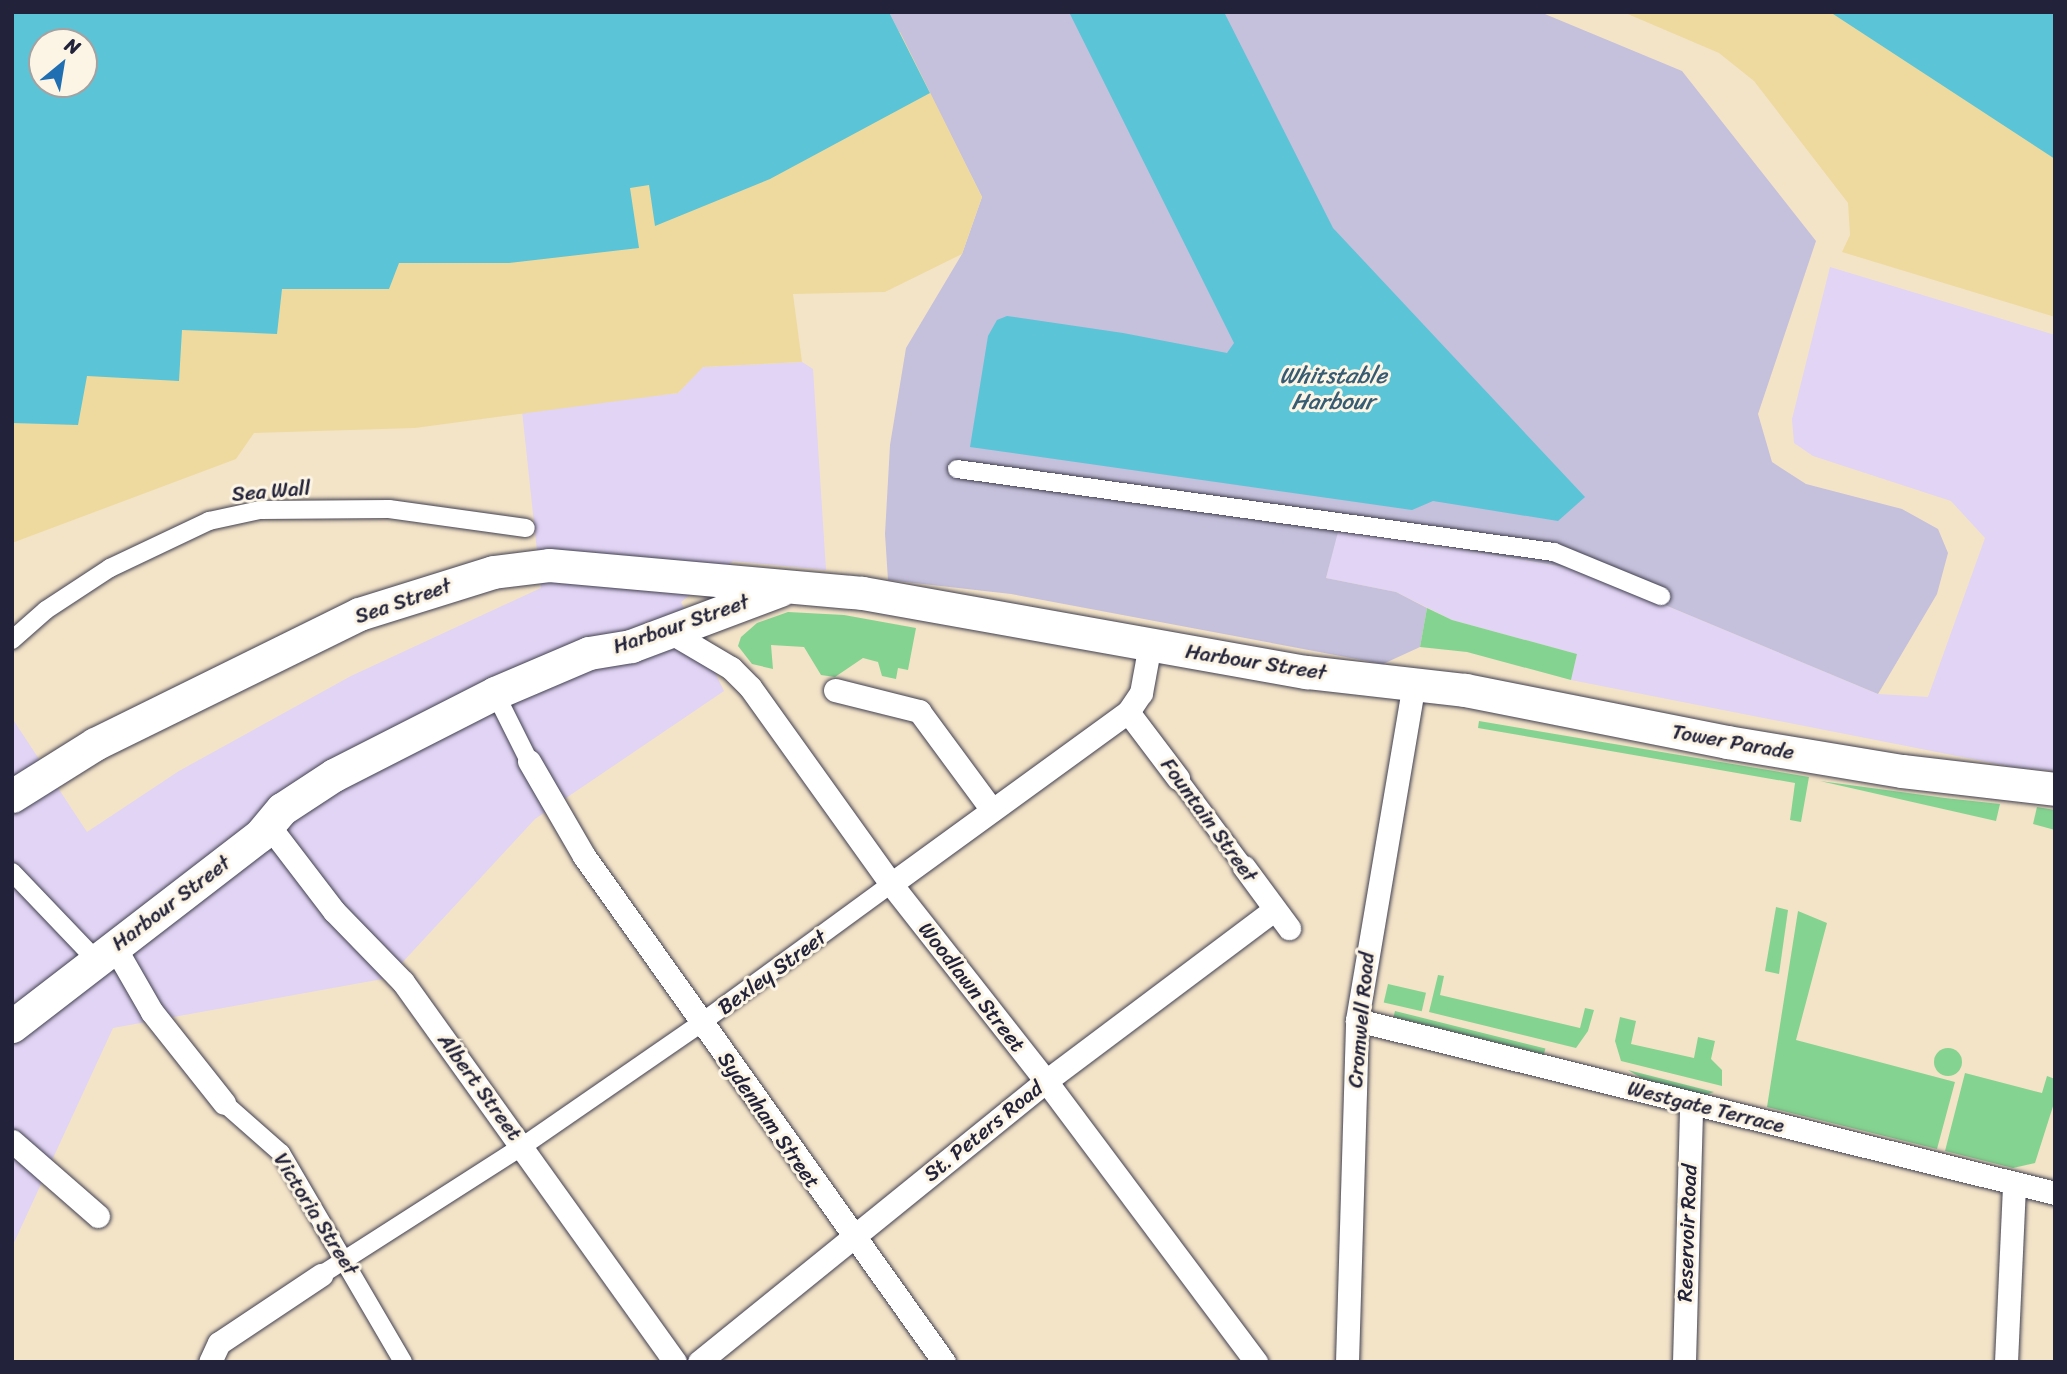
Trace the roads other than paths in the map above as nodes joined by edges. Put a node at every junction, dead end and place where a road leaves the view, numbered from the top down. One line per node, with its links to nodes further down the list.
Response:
1 (957, 469): 5 (street)
2 (526, 528): 7 (street, Sea Wall)
3 (680, 579): 4 (main road, Sea Street); 6 (main road); 16 (main road, Sea Street)
4 (792, 586): 6 (main road, Harbour Street); 8 (main road, Harbour Street)
5 (1661, 596)
6 (682, 628): 11 (main road, Harbour Street); 21 (street, Woodlawn Street)
7 (12, 640)
8 (1150, 644): 9 (main road, Harbour Street); 12 (street, Bexley Street)
9 (1414, 683): 15 (main road, Tower Parade); 25 (street, Cromwell Road)
10 (835, 690): 17 (street)
11 (495, 693): 13 (street, Sydenham Street); 18 (main road, Harbour Street)
12 (1128, 712): 14 (street, Fountain Street); 17 (street, Bexley Street)
13 (529, 761): 26 (street, Sydenham Street)
14 (1178, 778): 19 (street, Fountain Street)
15 (2055, 789)
16 (12, 796)
17 (992, 810): 21 (street, Bexley Street)
18 (269, 825): 24 (main road, Harbour Street); 32 (street, Albert Street)
19 (1244, 867): 22 (street, Fountain Street)
20 (12, 872): 24 (street)
21 (891, 884): 26 (street, Bexley Street); 28 (street, Woodlawn Street)
22 (1274, 910): 23 (street, Fountain Street); 28 (street, St. Peters Road)
23 (1289, 928)
24 (104, 953): 27 (main road, Harbour Street); 29 (street, Victoria Street)
25 (1357, 1020): 30 (street, Westgate Terrace); 45 (street, Cromwell Road)
26 (701, 1023): 32 (street, Bexley Street); 36 (street, Sydenham Street)
27 (12, 1026)
28 (1046, 1081): 36 (street, St. Peters Road); 44 (street, Woodlawn Street)
29 (223, 1102): 37 (street, Victoria Street)
30 (1691, 1104): 33 (street, Westgate Terrace); 46 (street, Reservoir Road)
31 (12, 1141): 35 (street)
32 (523, 1146): 37 (street, Bexley Street); 41 (street, Albert Street)
33 (2014, 1183): 34 (street, Westgate Terrace); 47 (street)
34 (2055, 1193)
35 (98, 1216)
36 (851, 1237): 42 (street, St. Peters Road); 43 (street, Sydenham Street)
37 (346, 1259): 38 (street, Bexley Street); 40 (street, Victoria Street)
38 (321, 1275): 39 (street)
39 (210, 1362)
40 (403, 1362)
41 (675, 1362)
42 (699, 1362)
43 (944, 1362)
44 (1256, 1362)
45 (1347, 1362)
46 (1684, 1362)
47 (2006, 1362)

